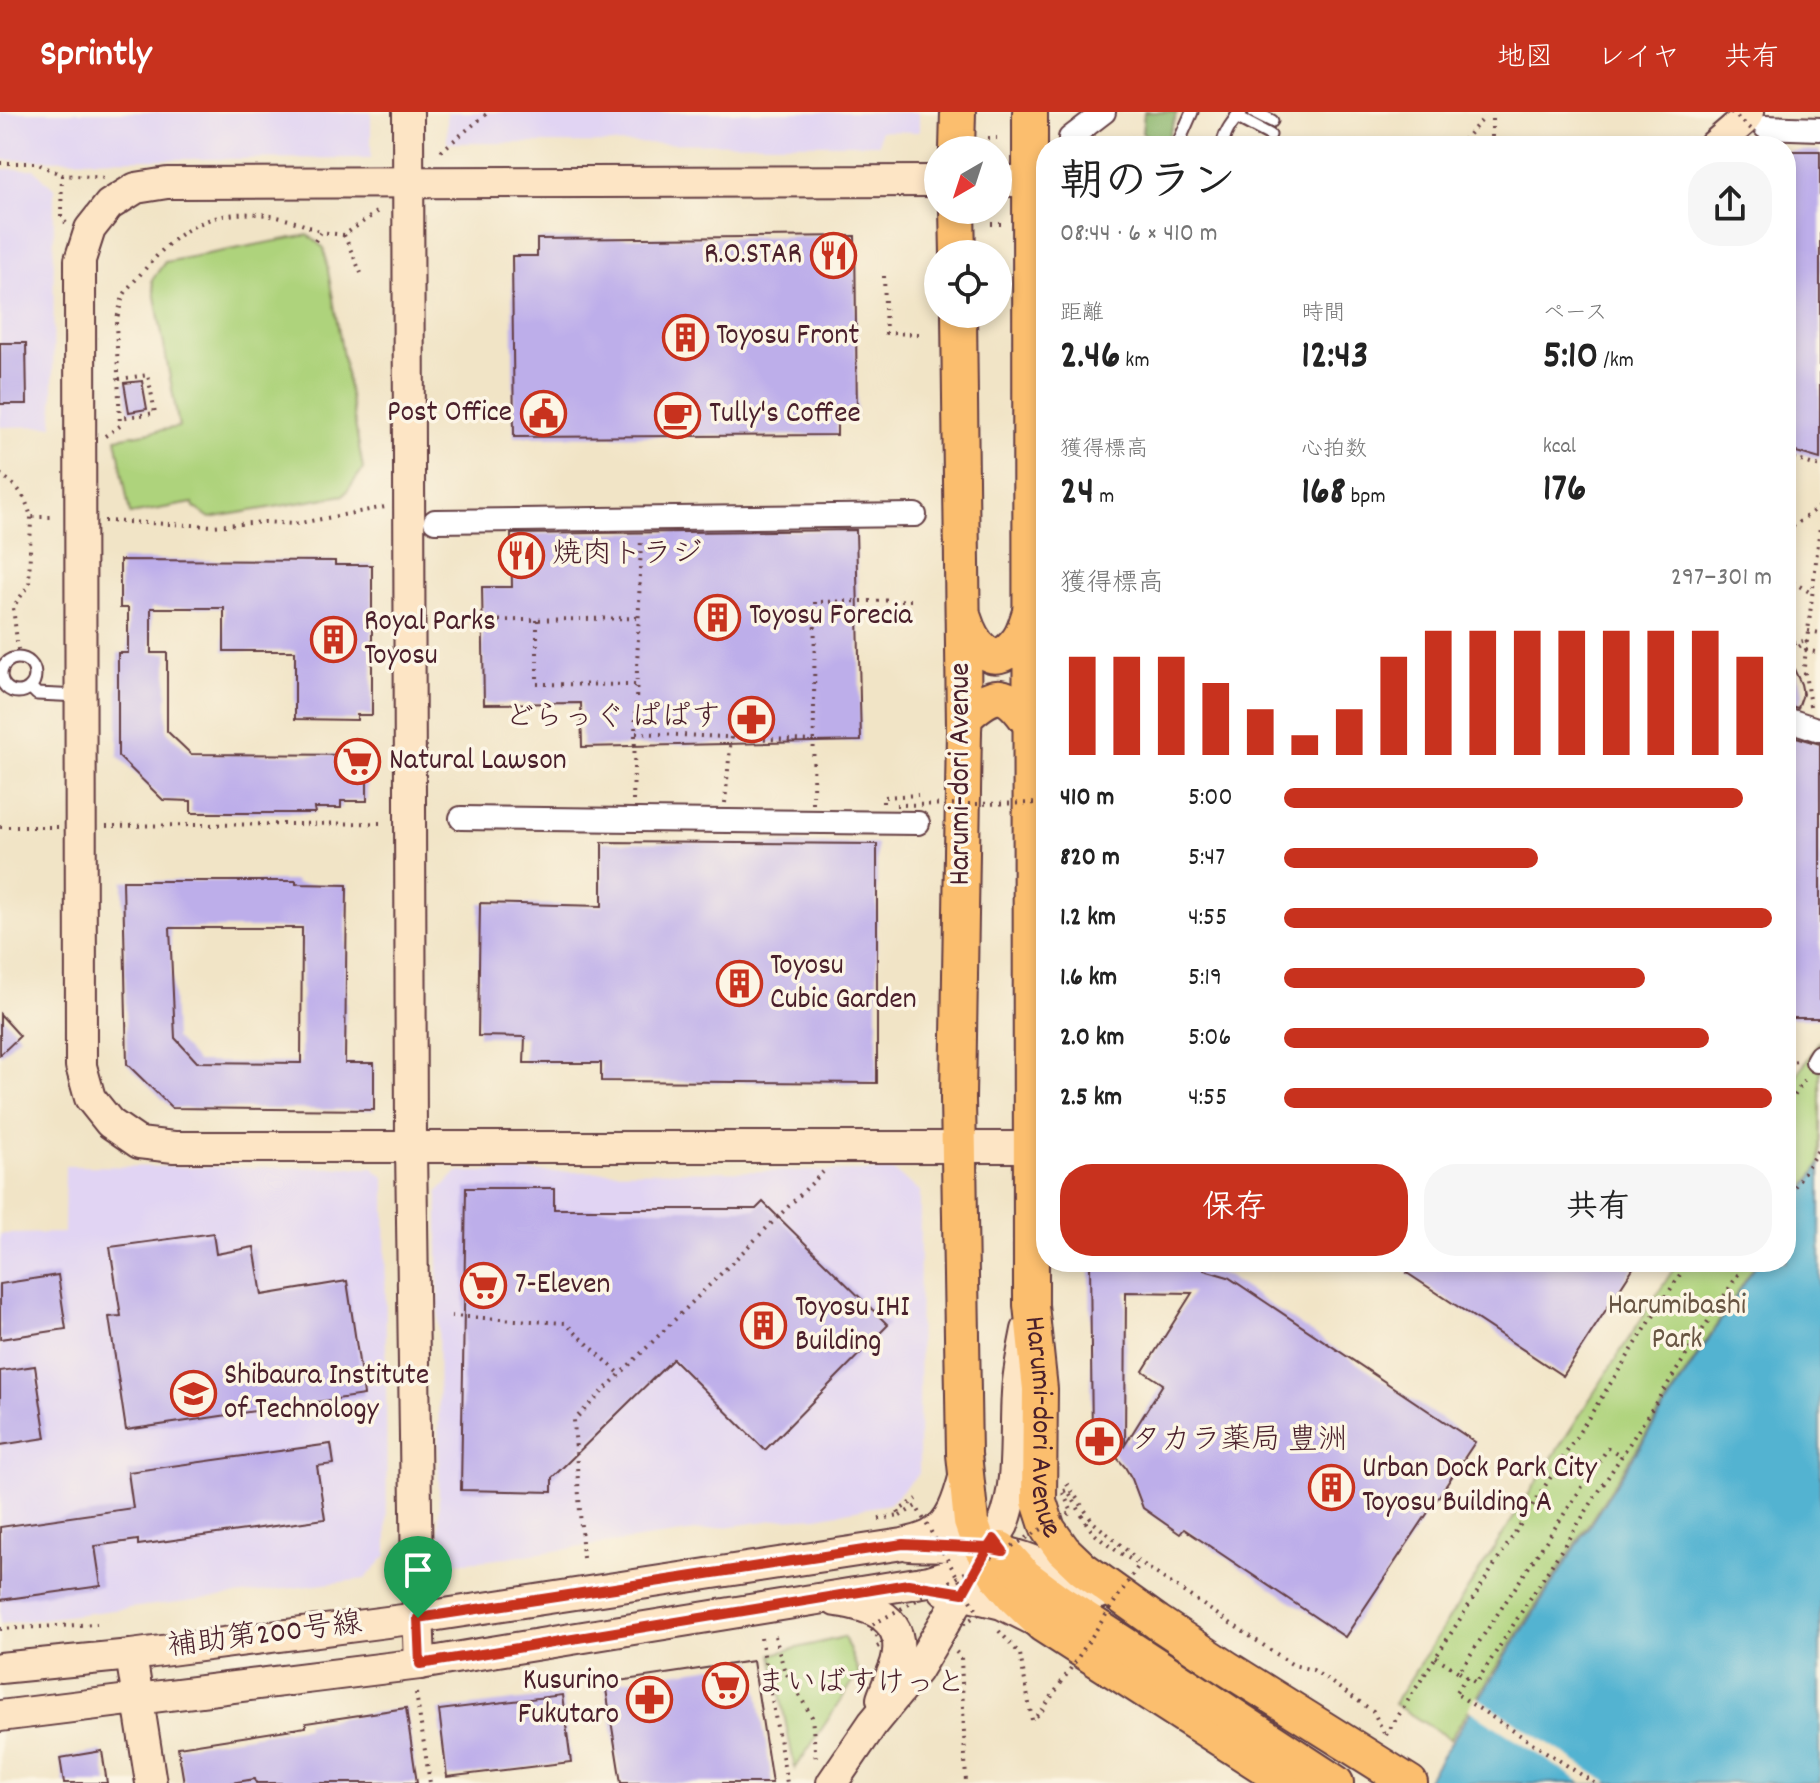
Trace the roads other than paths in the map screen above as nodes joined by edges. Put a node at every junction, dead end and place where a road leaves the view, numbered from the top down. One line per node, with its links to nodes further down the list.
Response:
1 (408, 112): 20 (street)
2 (958, 112): 13 (main road)
3 (1030, 112): 19 (main road, Harumi-dori Avenue)
4 (1104, 112): 14 (street)
5 (1192, 112): 15 (lane)
6 (1254, 112): 9 (lane)
7 (1238, 115): 12 (lane); 16 (lane)
8 (1820, 117): 10 (street)
9 (1272, 121)
10 (1764, 122): 11 (street); 17 (street)
11 (1820, 129)
12 (1270, 135)
13 (969, 136)
14 (1073, 136)
15 (1181, 136)
16 (1225, 136)
17 (1726, 136)
18 (924, 181): 20 (street)
19 (1025, 181): 24 (main road, Harumi-dori Avenue)
20 (408, 182): 28 (street); 38 (street)
21 (959, 328): 25 (main road, Harumi-dori Avenue)
22 (915, 515): 23 (street)
23 (435, 521)
24 (1030, 612): 25 (main road); 30 (main road, Harumi-dori Avenue)
25 (963, 614): 32 (main road, Harumi-dori Avenue)
26 (1, 678): 27 (lane); 27 (lane)
27 (30, 687): 28 (lane)
28 (81, 696): 38 (street)
29 (1796, 722): 31 (street)
30 (1030, 724): 32 (main road); 35 (main road, Harumi-dori Avenue)
31 (1817, 728)
32 (964, 730): 36 (main road, Harumi-dori Avenue)
33 (461, 818): 34 (street)
34 (918, 823)
35 (1036, 1041)
36 (959, 1147): 37 (street); 38 (street); 41 (main road, Harumi-dori Avenue)
37 (1036, 1147)
38 (411, 1148): 45 (street)
39 (1036, 1192): 40 (main road, Harumi-dori Avenue)
40 (1031, 1305): 43 (street); 46 (main road, Harumi-dori Avenue)
41 (965, 1474): 42 (street, 補助第200号線); 43 (main road, Harumi-dori Avenue)
42 (902, 1530): 43 (street); 45 (street, 補助第200号線)
43 (981, 1559): 44 (street, 補助第200号線); 46 (street); 52 (street); 55 (main road, Harumi-dori Avenue); 56 (main road, Harumi-dori Avenue)
44 (822, 1598): 49 (street, 補助第200号線); 52 (street)
45 (418, 1618): 47 (street, 補助第200号線); 49 (street)
46 (1157, 1622): 57 (main road, Harumi-dori Avenue)
47 (131, 1655): 48 (street, 補助第200号線); 50 (street)
48 (0, 1668)
49 (418, 1678): 50 (street, 補助第200号線)
50 (138, 1699): 51 (street, 補助第200号線); 54 (street)
51 (0, 1716)
52 (873, 1723): 53 (street)
53 (824, 1772)
54 (151, 1783)
55 (1289, 1783)
56 (1336, 1783)
57 (1410, 1783)

